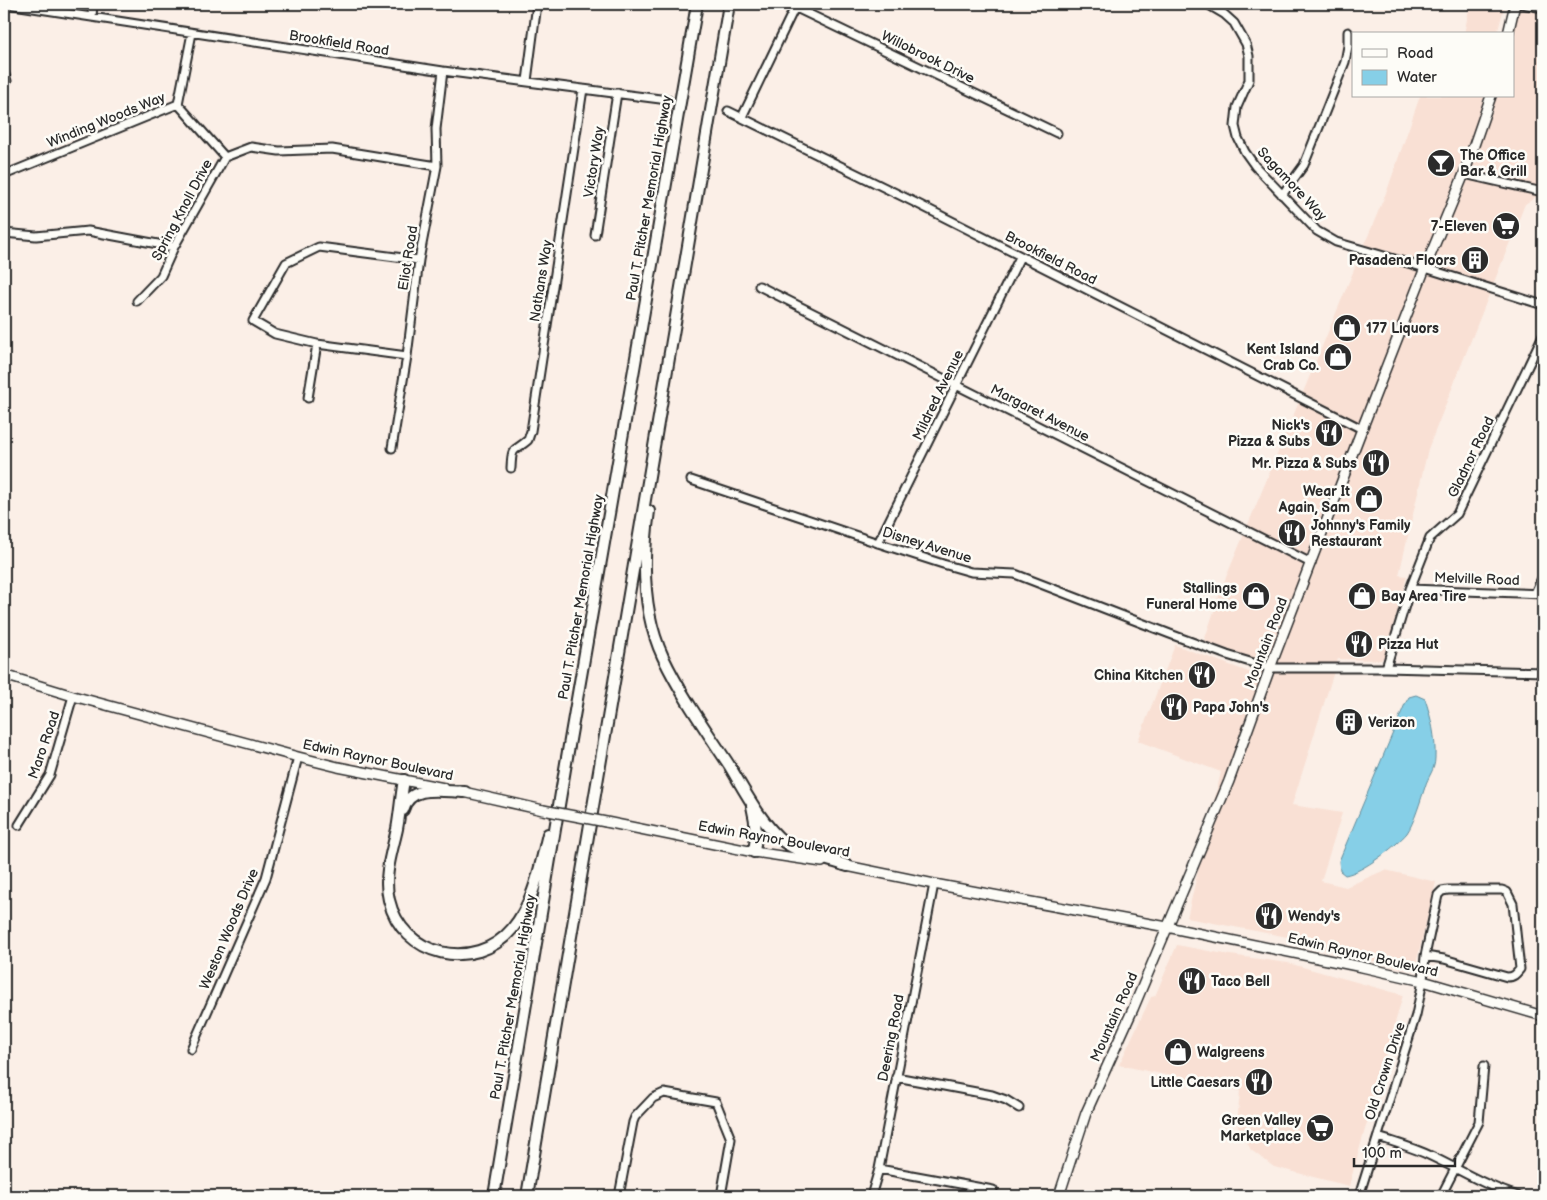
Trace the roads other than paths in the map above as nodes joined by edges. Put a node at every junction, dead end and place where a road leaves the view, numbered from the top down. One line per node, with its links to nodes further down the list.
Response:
1 (93, 4): 11 (street)
2 (537, 4): 18 (street)
3 (697, 4): 64 (highway, Paul T. Pitcher Memorial Highway)
4 (729, 4): 39 (highway)
5 (1206, 4): 32 (street, Sagamore Way)
6 (1515, 4): 13 (main road)
7 (1522, 4): 10 (street)
8 (5, 5): 11 (street, Brookfield Road)
9 (791, 6): 25 (street); 26 (street, Willobrook Drive)
10 (1543, 8)
11 (92, 17): 14 (street, Brookfield Road)
12 (1348, 32): 32 (street)
13 (1508, 32)
14 (192, 33): 15 (street, Brookfield Road); 23 (street, Winding Woods Way)
15 (443, 71): 18 (street, Brookfield Road); 28 (street, Eliot Road)
16 (4, 72): 17 (street)
17 (7, 80)
18 (527, 81): 19 (street, Brookfield Road)
19 (583, 89): 20 (street, Brookfield Road); 50 (street, Nathans Way)
20 (617, 93): 22 (street, Brookfield Road); 34 (street, Victory Way)
21 (1490, 98): 29 (main road, Mountain Road)
22 (668, 100)
23 (178, 104): 27 (street); 30 (street, Winding Woods Way)
24 (728, 111): 25 (street, Brookfield Road)
25 (742, 117): 36 (street, Brookfield Road)
26 (1057, 133)
27 (225, 157): 28 (street, Spring Knoll Drive); 35 (street, Spring Knoll Drive)
28 (437, 166): 37 (street, Eliot Road)
29 (1464, 174): 31 (street); 38 (main road, Mountain Road)
30 (4, 175)
31 (1543, 192)
32 (1282, 195): 38 (street, Sagamore Way)
33 (4, 232): 35 (street)
34 (595, 235)
35 (174, 247): 41 (street, Spring Knoll Drive)
36 (1020, 257): 46 (street, Mildred Avenue); 48 (street, Brookfield Road)
37 (419, 260): 44 (street); 45 (street, Eliot Road)
38 (1425, 268): 42 (street, Sagamore Way); 48 (main road, Mountain Road)
39 (683, 273): 67 (highway); 86 (highway)
40 (759, 286): 46 (street, Margaret Avenue)
41 (137, 301)
42 (1543, 305)
43 (1543, 335): 55 (street, Gladnor Road)
44 (317, 344): 45 (street); 47 (street)
45 (407, 356): 49 (street, Eliot Road)
46 (957, 385): 52 (street, Mildred Avenue); 53 (street, Margaret Avenue)
47 (308, 398)
48 (1362, 429): 53 (main road, Mountain Road)
49 (392, 448)
50 (511, 468)
51 (691, 480): 52 (street, Disney Avenue)
52 (878, 543): 58 (street, Disney Avenue)
53 (1311, 563): 58 (main road, Mountain Road)
54 (1543, 576): 56 (street)
55 (1410, 589): 56 (street, Melville Road); 59 (street, Gladnor Road)
56 (1535, 593): 57 (street, Melville Road)
57 (1543, 594)
58 (1270, 668): 59 (street, Disney Avenue); 73 (main road, Mountain Road)
59 (1386, 668): 60 (street, Disney Avenue)
60 (1543, 672)
61 (4, 675): 62 (main road, Edwin Raynor Boulevard)
62 (73, 696): 63 (main road, Edwin Raynor Boulevard); 68 (street, Maro Road)
63 (298, 757): 65 (main road, Edwin Raynor Boulevard); 77 (street, Weston Woods Drive)
64 (566, 763): 69 (highway); 85 (highway, Paul T. Pitcher Memorial Highway)
65 (404, 780): 66 (main road, Edwin Raynor Boulevard); 69 (highway)
66 (465, 792): 69 (highway); 70 (main road, Edwin Raynor Boulevard, bridge)
67 (751, 800): 70 (highway); 71 (highway)
68 (18, 825)
69 (397, 827)
70 (754, 852): 71 (main road, Edwin Raynor Boulevard)
71 (848, 866): 72 (main road, Edwin Raynor Boulevard)
72 (934, 884): 73 (main road, Edwin Raynor Boulevard); 79 (street, Deering Road)
73 (1167, 927): 75 (main road, Edwin Raynor Boulevard); 90 (main road, Mountain Road)
74 (1425, 956): 74 (street, Old Crown Drive); 75 (street, Old Crown Drive)
75 (1423, 981): 76 (main road, Edwin Raynor Boulevard); 81 (street, Old Crown Drive)
76 (1543, 1016)
77 (191, 1049)
78 (1484, 1066): 82 (street)
79 (896, 1077): 80 (street); 83 (street, Deering Road)
80 (1019, 1108)
81 (1378, 1138): 82 (street); 91 (street, Old Crown Drive)
82 (1456, 1168): 92 (street); 93 (street)
83 (879, 1169): 84 (street); 89 (street, Deering Road)
84 (993, 1190)
85 (494, 1196)
86 (527, 1196)
87 (619, 1196): 88 (street)
88 (721, 1196)
89 (870, 1196)
90 (1059, 1196)
91 (1358, 1196)
92 (1441, 1196)
93 (1518, 1196)

